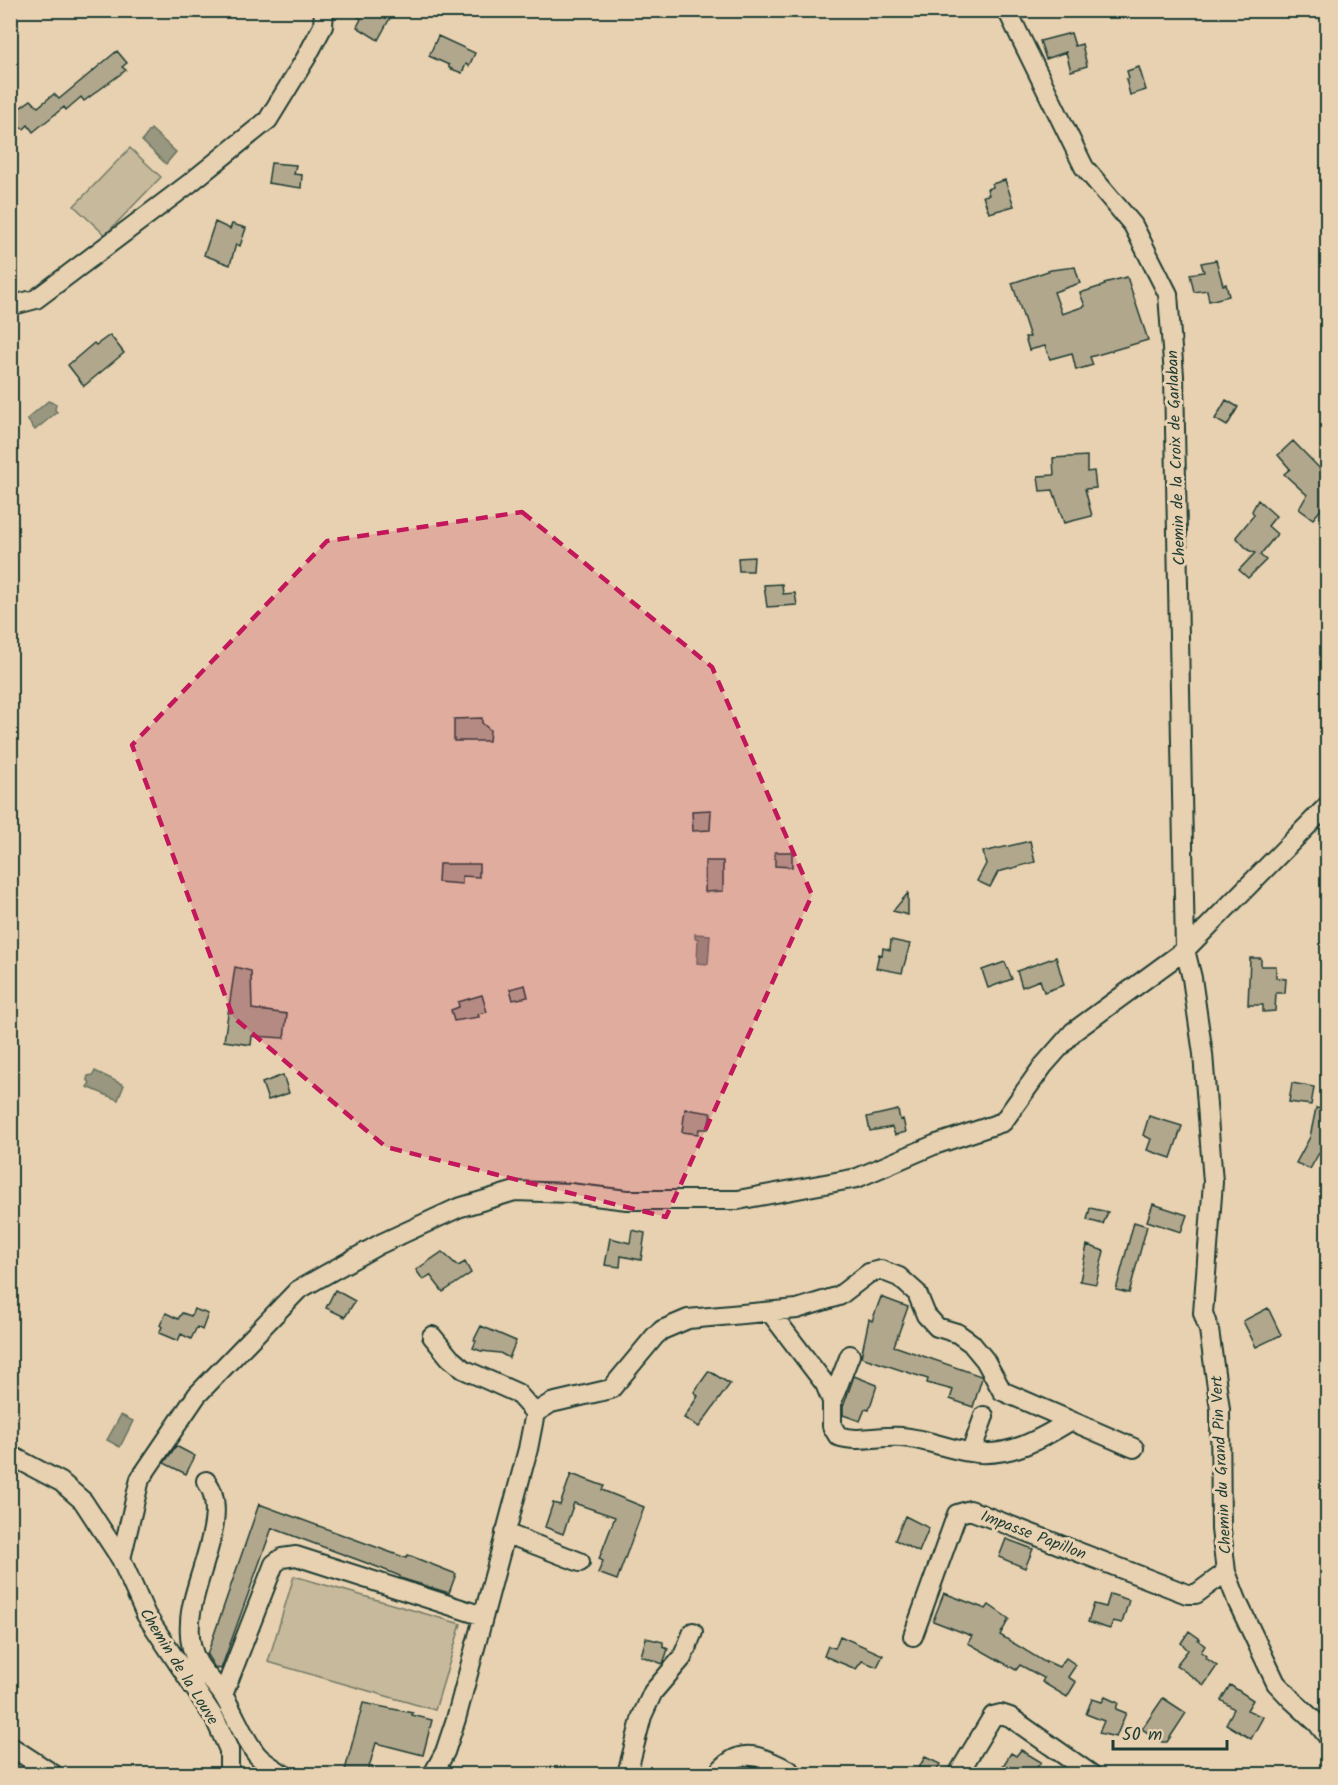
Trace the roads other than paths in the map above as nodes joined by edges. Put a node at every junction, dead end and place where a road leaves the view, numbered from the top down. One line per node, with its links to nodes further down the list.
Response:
1 (324, 10): 3 (street)
2 (1007, 10): 5 (street, Chemin de la Croix de Garlaban)
3 (10, 306)
4 (1328, 806): 5 (street)
5 (1185, 950): 18 (street); 20 (street, Chemin du Grand Pin Vert)
6 (770, 1312): 9 (street); 10 (street); 12 (street)
7 (432, 1336): 10 (street)
8 (850, 1355): 9 (street)
9 (832, 1401): 14 (street)
10 (535, 1413): 17 (street)
11 (984, 1416): 14 (street)
12 (1070, 1421): 13 (street); 14 (street)
13 (1134, 1448)
14 (971, 1452)
15 (10, 1455): 18 (street, Chemin de la Louve)
16 (206, 1481): 24 (street)
17 (505, 1533): 19 (street); 21 (street)
18 (121, 1559): 29 (street, Chemin de la Louve)
19 (580, 1562)
20 (1226, 1572): 23 (street, Impasse Papillon); 25 (street, Chemin du Grand Pin Vert)
21 (483, 1616): 24 (street); 31 (street)
22 (693, 1632): 32 (street)
23 (913, 1636)
24 (223, 1695): 30 (street)
25 (1328, 1737)
26 (10, 1746): 28 (street)
27 (789, 1770): 33 (street)
28 (54, 1774)
29 (227, 1774)
30 (283, 1774)
31 (433, 1774)
32 (627, 1774)
33 (718, 1774)
34 (958, 1774): 35 (street)
35 (1091, 1774)

